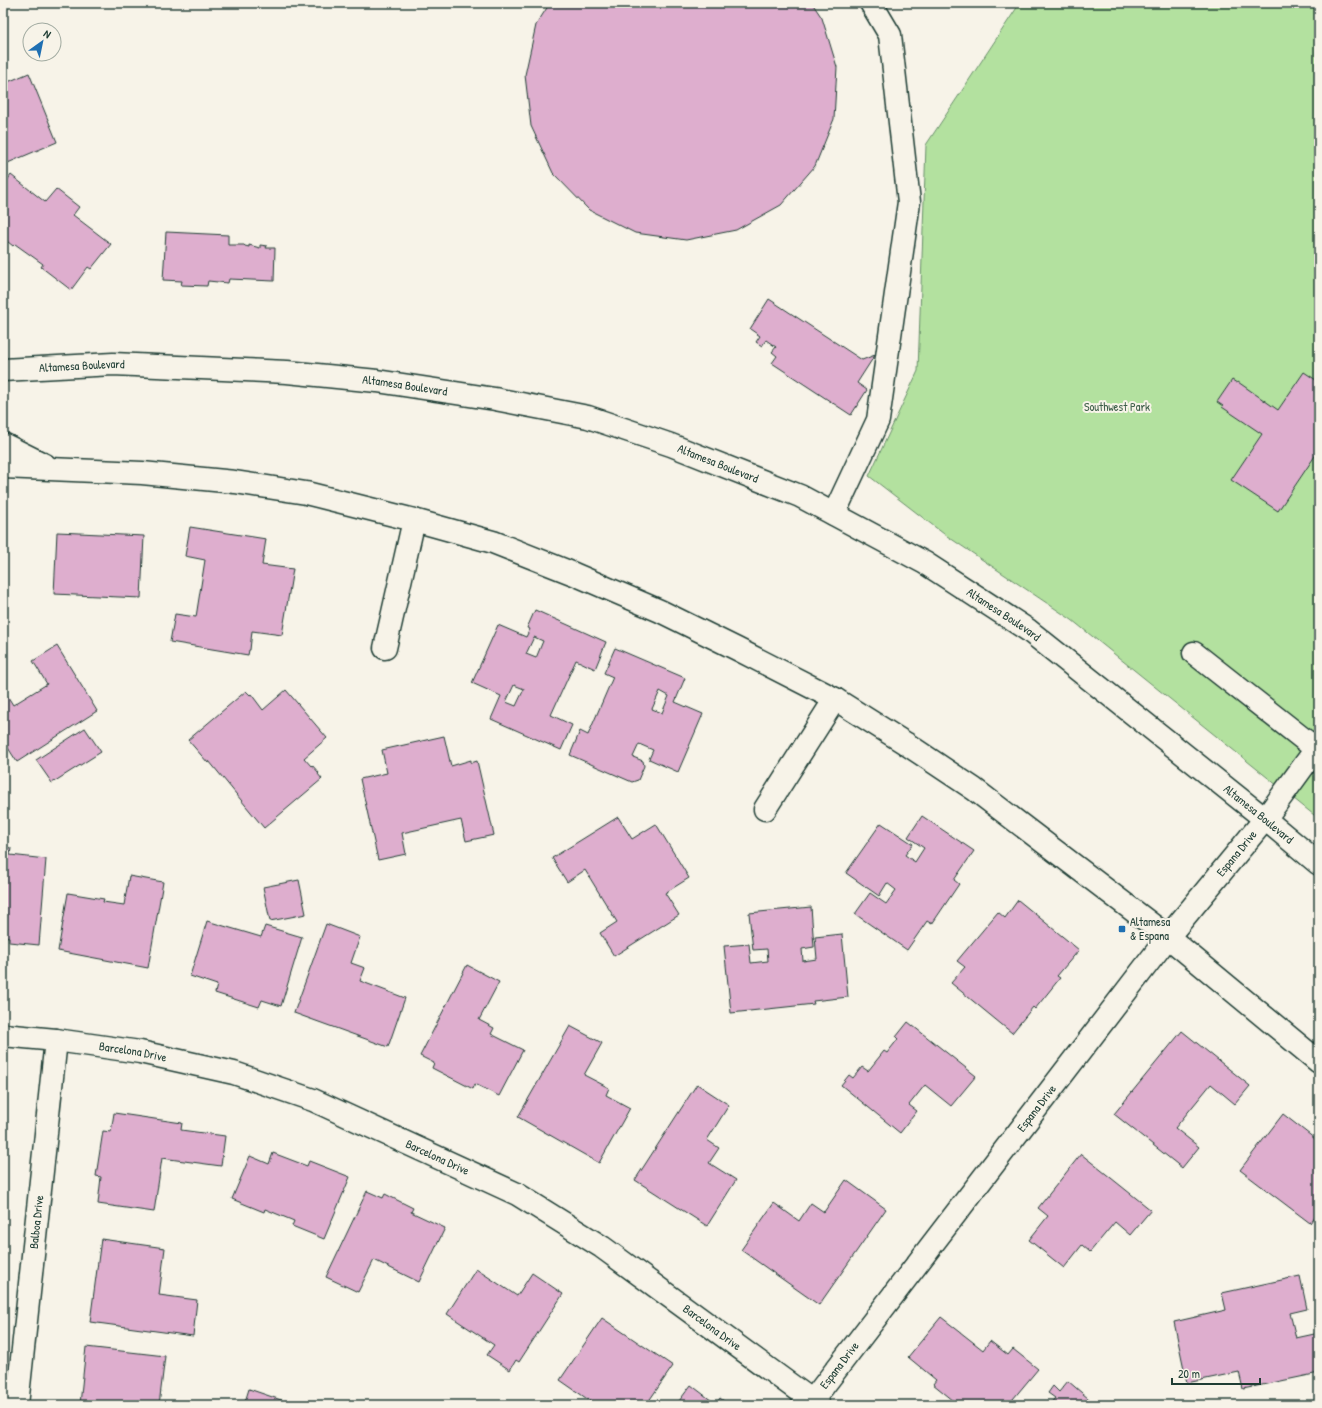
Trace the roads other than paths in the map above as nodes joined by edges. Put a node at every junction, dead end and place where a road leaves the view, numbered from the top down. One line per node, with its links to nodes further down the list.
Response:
1 (872, 3): 6 (main road)
2 (3, 370): 6 (main road, Altamesa Boulevard)
3 (3, 444): 5 (main road)
4 (3, 467): 5 (main road)
5 (51, 468): 7 (main road)
6 (834, 514): 13 (main road, Altamesa Boulevard)
7 (414, 520): 8 (main road); 10 (main road)
8 (385, 648)
9 (1194, 653): 11 (main road)
10 (835, 699): 12 (main road); 15 (main road)
11 (1318, 750): 13 (main road, Espana Drive)
12 (765, 809)
13 (1265, 819): 14 (main road, Altamesa Boulevard); 15 (main road, Espana Drive)
14 (1319, 864)
15 (1168, 937): 18 (main road); 19 (main road, Espana Drive)
16 (3, 1035): 17 (main road, Barcelona Drive)
17 (56, 1040): 19 (main road, Barcelona Drive); 20 (main road, Balboa Drive)
18 (1319, 1062)
19 (815, 1403)
20 (17, 1405)

